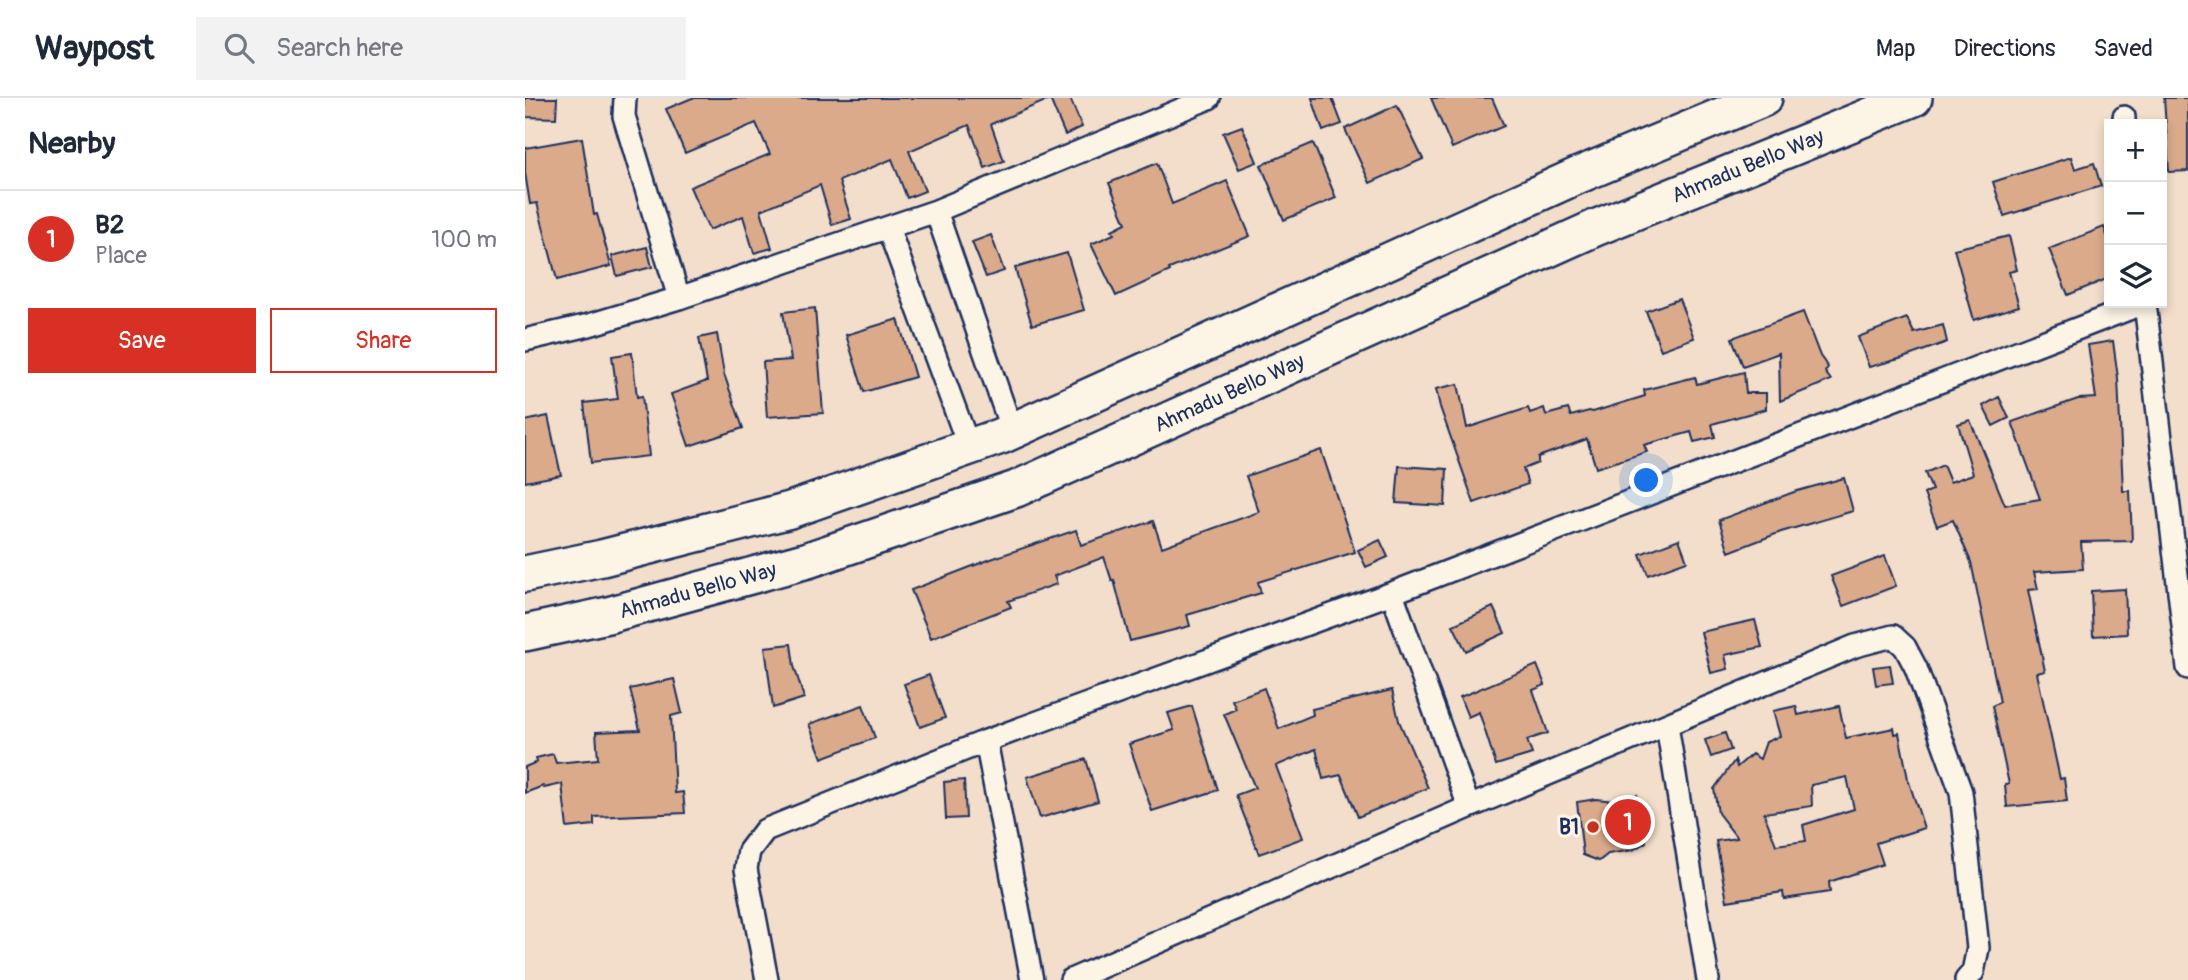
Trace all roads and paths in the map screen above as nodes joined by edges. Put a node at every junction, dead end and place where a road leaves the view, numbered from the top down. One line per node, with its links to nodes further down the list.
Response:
1 (625, 98): 7 (street)
2 (1209, 98): 5 (street)
3 (1764, 98): 11 (main road)
4 (1914, 98): 15 (main road, Ahmadu Bello Way)
5 (936, 211): 6 (street); 11 (street)
6 (888, 228): 7 (street); 12 (street)
7 (679, 298): 10 (street)
8 (2131, 308): 14 (street)
9 (2145, 308): 16 (street)
10 (525, 340)
11 (1012, 431): 12 (main road)
12 (969, 447): 13 (main road)
13 (525, 574)
14 (1392, 593): 18 (street); 19 (street)
15 (525, 633)
16 (2188, 668)
17 (1667, 725): 19 (street); 23 (street); 24 (street)
18 (986, 741): 20 (street); 21 (street)
19 (1469, 807): 22 (street)
20 (767, 980)
21 (1032, 980)
22 (1071, 980)
23 (1708, 980)
24 (1966, 980)

